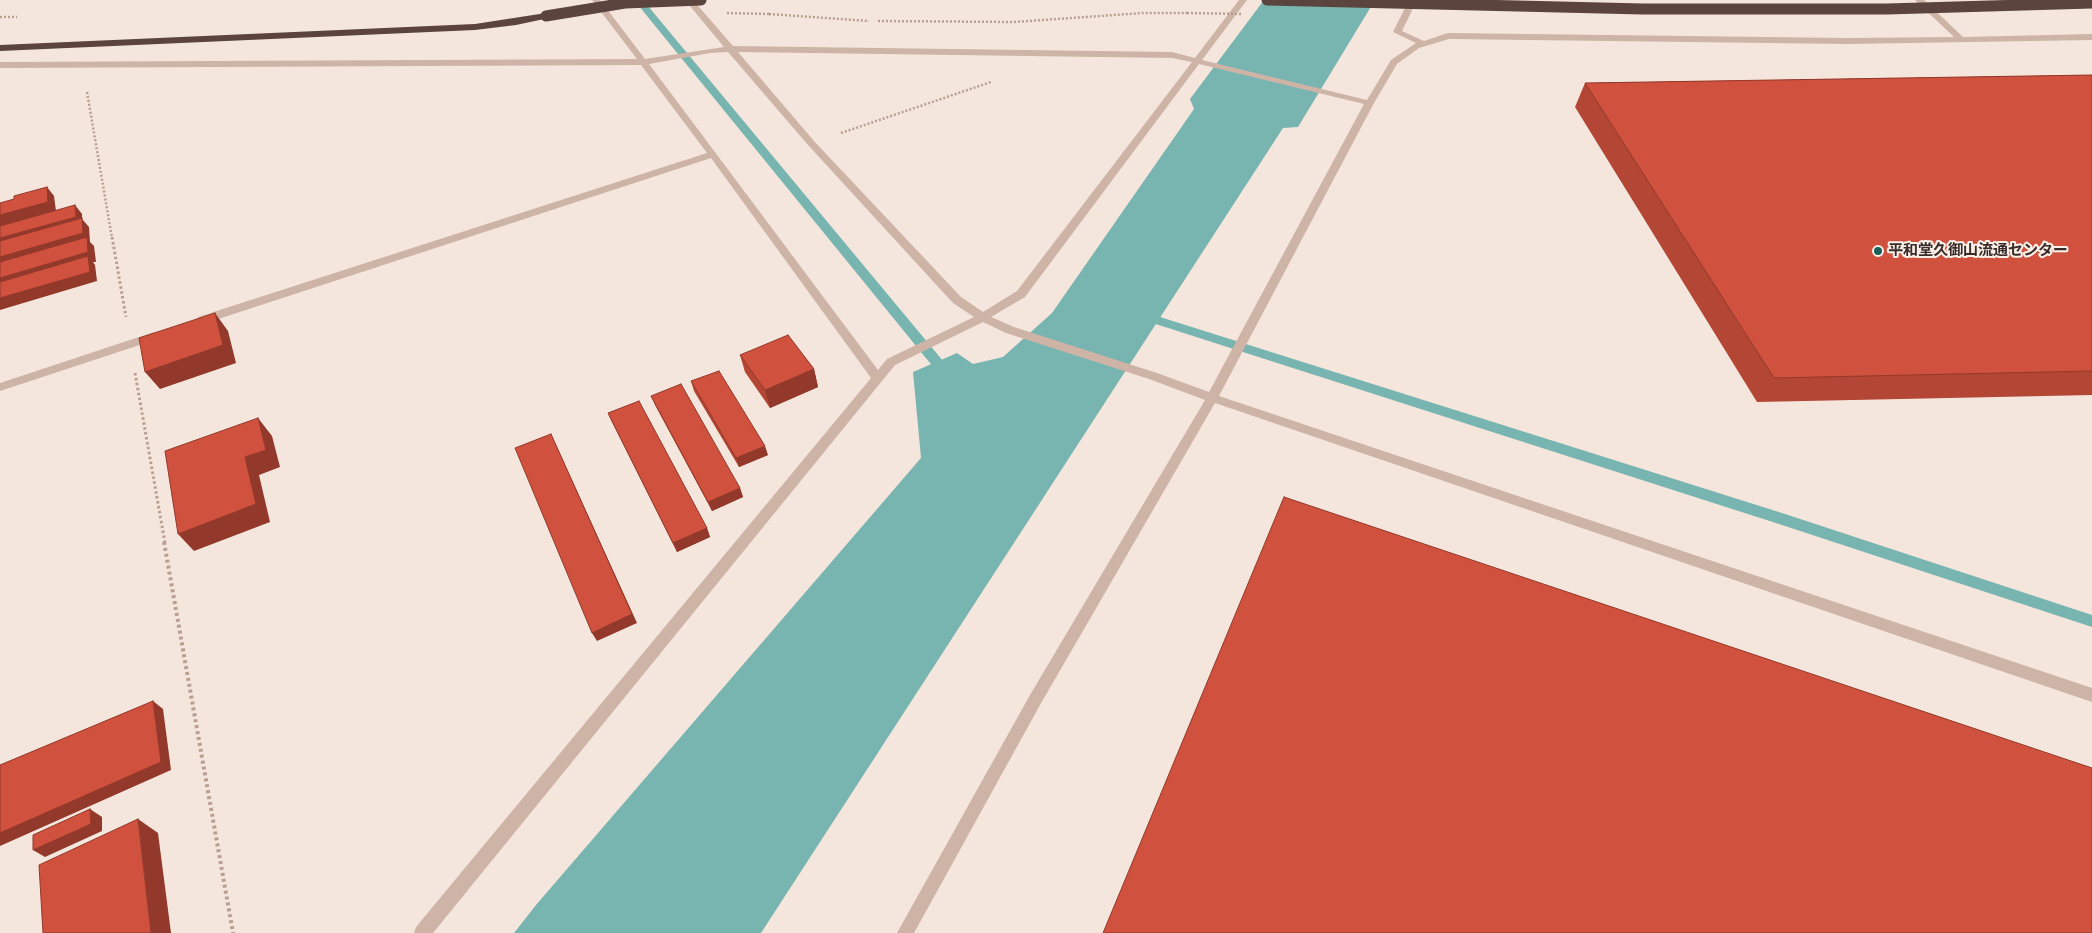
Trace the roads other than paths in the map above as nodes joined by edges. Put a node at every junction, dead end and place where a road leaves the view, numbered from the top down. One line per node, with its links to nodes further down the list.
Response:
1 (596, 0): 16 (street)
2 (689, 0): 14 (street)
3 (700, 0): 13 (highway, bridge)
4 (1243, 0): 15 (street)
5 (1267, 0): 9 (highway, bridge)
6 (1413, 0): 12 (street)
7 (1919, 0): 11 (street)
8 (2087, 0): 9 (highway, bridge)
9 (2092, 2)
10 (2092, 37): 11 (street)
11 (1960, 38): 12 (street)
12 (1422, 44): 18 (street)
13 (0, 48)
14 (730, 49): 15 (street); 16 (street); 20 (street)
15 (1199, 61): 18 (street); 20 (street)
16 (643, 62): 17 (street); 19 (street)
17 (0, 65)
18 (1369, 103): 25 (street)
19 (713, 154): 21 (street); 23 (street)
20 (983, 318): 23 (street); 25 (street)
21 (187, 325)
22 (168, 331): 24 (street)
23 (877, 377): 27 (street)
24 (0, 387)
25 (1212, 398): 26 (street); 28 (street)
26 (2092, 694)
27 (422, 933)
28 (905, 933)

